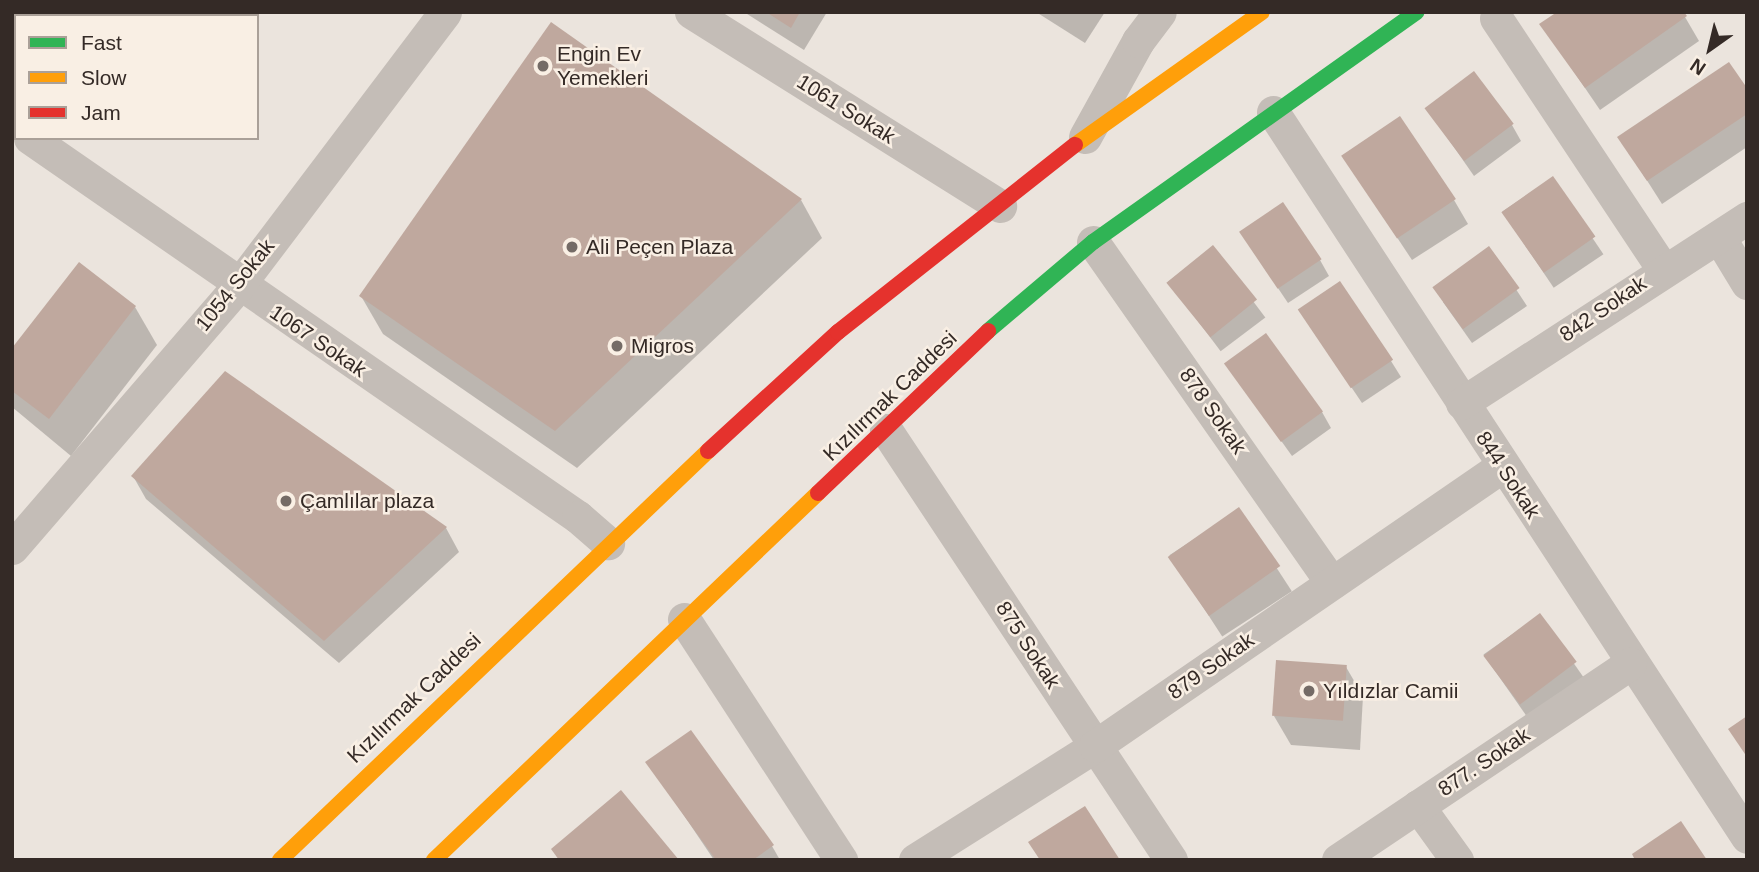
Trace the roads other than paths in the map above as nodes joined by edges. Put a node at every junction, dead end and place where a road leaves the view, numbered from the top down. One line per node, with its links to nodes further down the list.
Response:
1 (445, 12): 16 (street, 1054 Sokak)
2 (691, 12): 10 (street, 1061 Sokak)
3 (1160, 12): 8 (street)
4 (1262, 12): 8 (main road, Kızılırmak Caddesi)
5 (1417, 12): 7 (main road, Kızılırmak Caddesi)
6 (1496, 18): 14 (street)
7 (1273, 112): 13 (main road, Kızılırmak Caddesi); 17 (street, 844 Sokak)
8 (1085, 137): 10 (main road, Kızılırmak Caddesi)
9 (33, 140): 16 (street, 1067 Sokak)
10 (1000, 206): 20 (main road, Kızılırmak Caddesi)
11 (1747, 218): 12 (street, 842 Sokak)
12 (1719, 237): 14 (street, 842 Sokak); 15 (street)
13 (1093, 242): 18 (main road, Kızılırmak Caddesi); 22 (street, 878 Sokak)
14 (1663, 269): 17 (street, 842 Sokak)
15 (1747, 283)
16 (237, 286): 20 (street, 1067 Sokak); 21 (street, 1054 Sokak)
17 (1462, 403): 19 (street, 844 Sokak)
18 (886, 430): 23 (main road, Kızılırmak Caddesi); 25 (street, 875 Sokak)
19 (1503, 466): 22 (street, 879 Sokak); 24 (street, 844 Sokak)
20 (608, 543): 28 (main road, Kızılırmak Caddesi)
21 (12, 548)
22 (1332, 583): 25 (street, 879 Sokak)
23 (684, 619): 29 (main road, Kızılırmak Caddesi); 30 (street)
24 (1630, 664): 26 (street, 877. Sokak); 27 (street, 844 Sokak)
25 (1095, 746): 31 (street, 879 Sokak); 32 (street, 875 Sokak)
26 (1418, 806): 33 (street, 877. Sokak); 34 (street)
27 (1747, 837)
28 (280, 860)
29 (434, 860)
30 (841, 860)
31 (915, 860)
32 (1171, 860)
33 (1338, 860)
34 (1457, 860)

